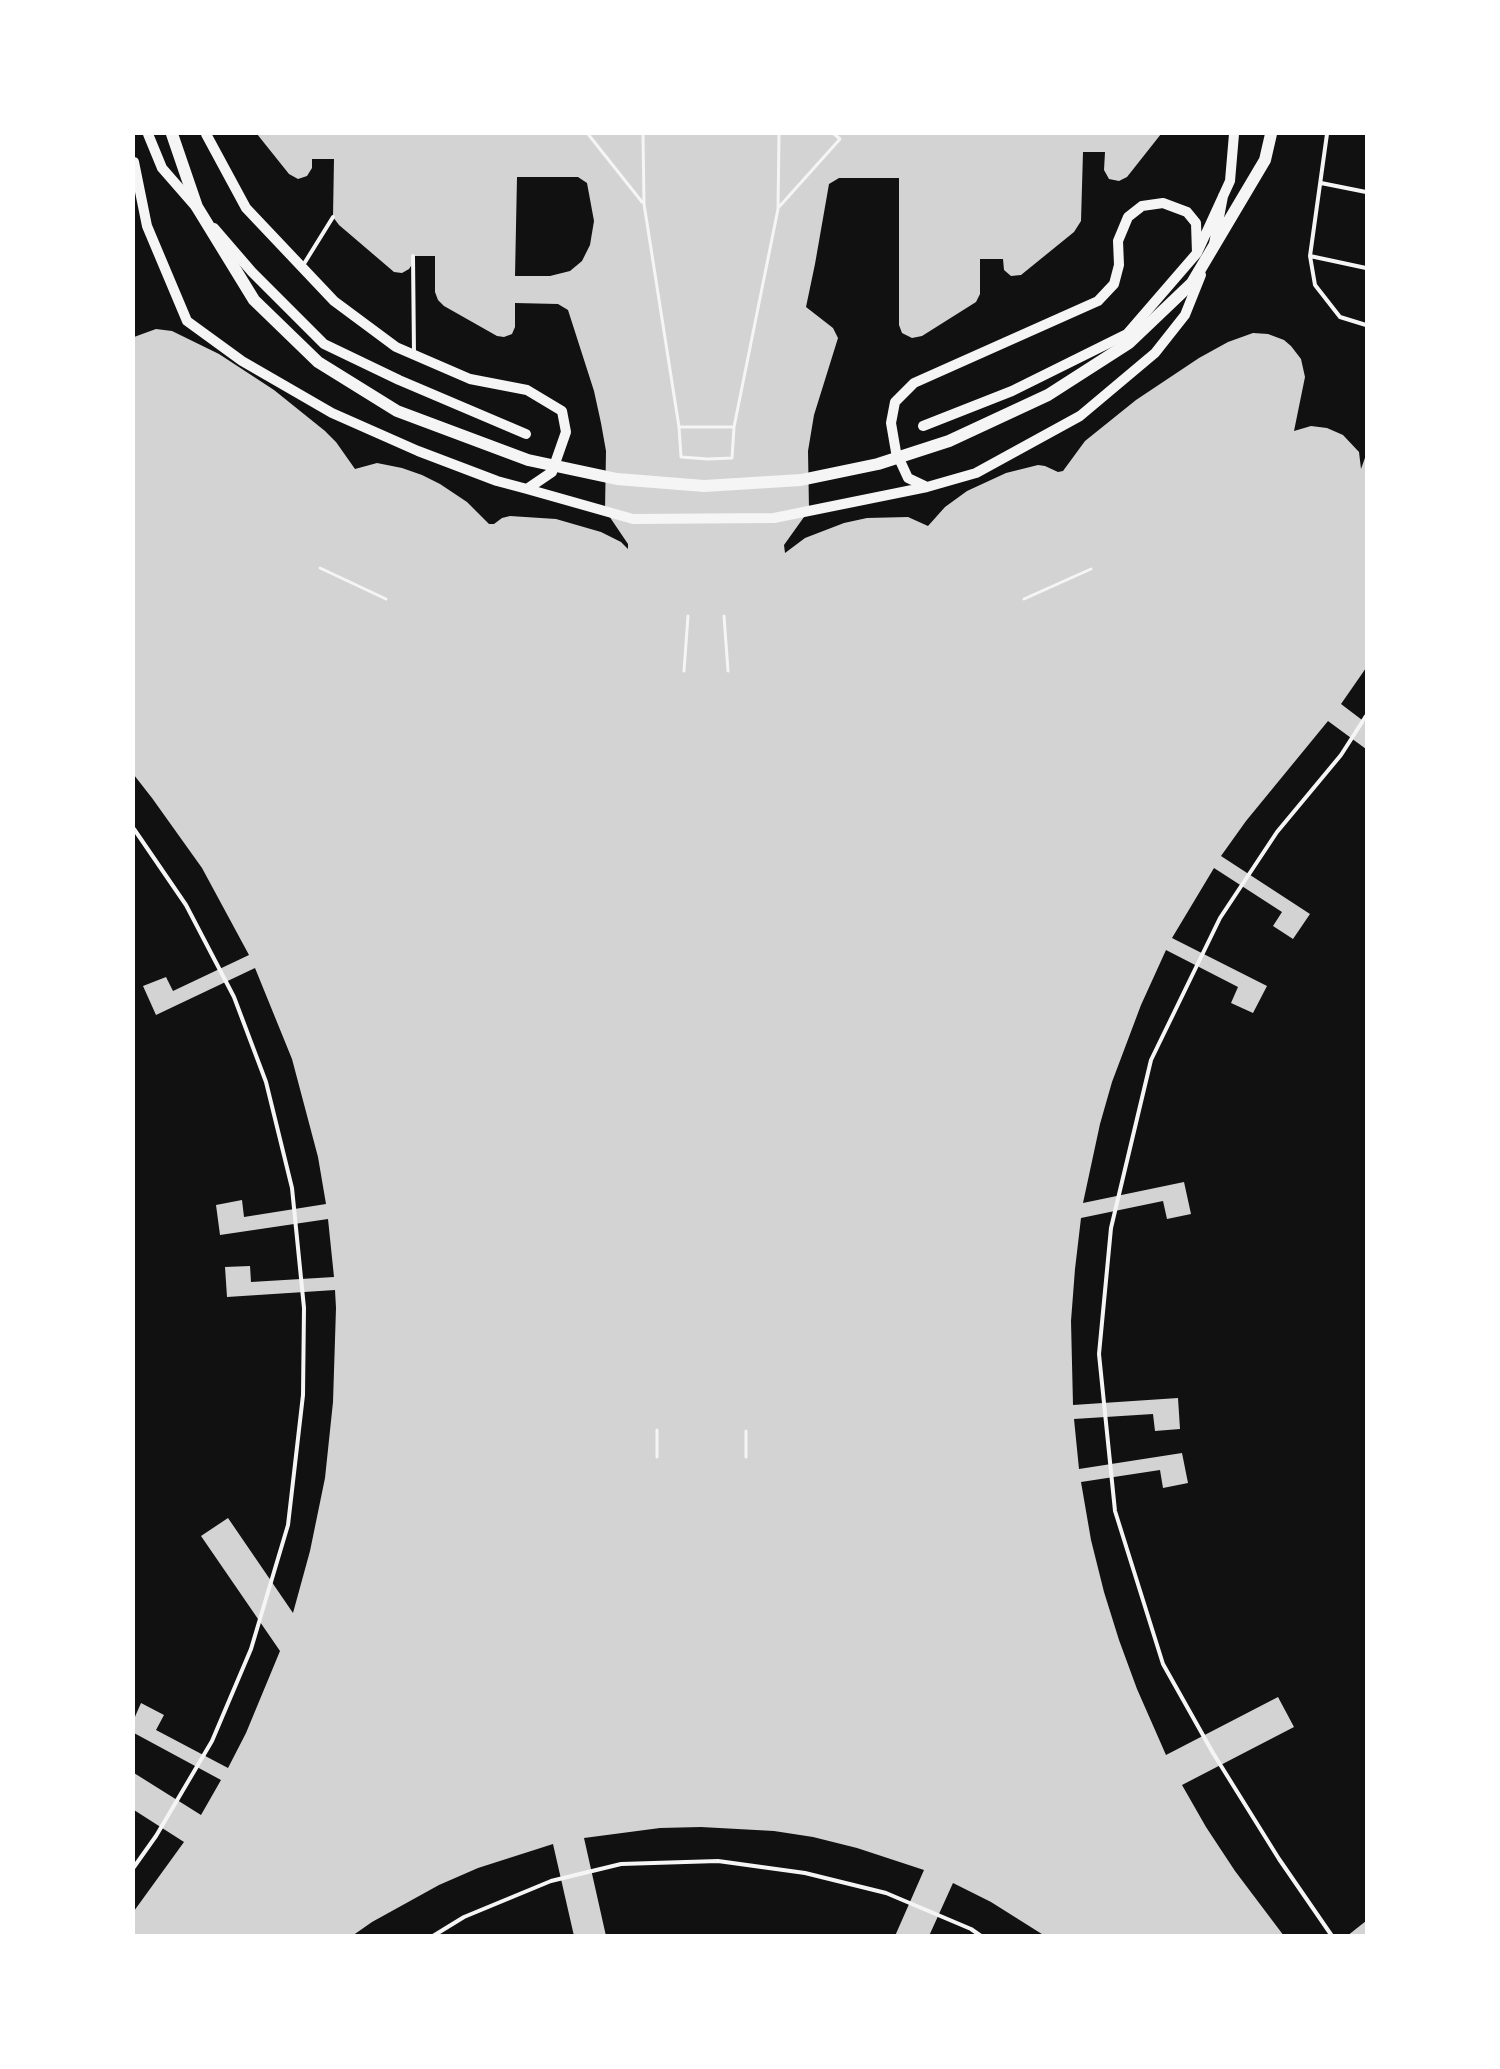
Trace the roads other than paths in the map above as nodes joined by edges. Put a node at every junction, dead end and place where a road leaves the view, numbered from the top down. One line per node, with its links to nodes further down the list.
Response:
1 (147, 134): 20 (main road)
2 (172, 134): 5 (main road)
3 (206, 134): 15 (main road)
4 (1234, 134): 10 (main road)
5 (1271, 134)
6 (1327, 134): 8 (lane)
7 (134, 162): 22 (main road)
8 (1321, 183): 9 (lane); 14 (lane)
9 (1366, 192)
10 (1223, 196): 12 (main road); 21 (main road)
11 (333, 218): 15 (lane)
12 (1197, 253): 19 (main road); 21 (main road)
13 (413, 256): 18 (lane)
14 (1310, 256): 16 (lane); 17 (lane)
15 (302, 268): 18 (main road)
16 (1366, 268)
17 (1366, 325)
18 (414, 354): 22 (main road)
19 (923, 426)
20 (526, 434)
21 (927, 486): 22 (main road)
22 (527, 489)
23 (1366, 716): 28 (lane)
24 (134, 829): 25 (lane)
25 (134, 1867)
26 (433, 1935): 27 (lane)
27 (981, 1935)
28 (1332, 1935)

